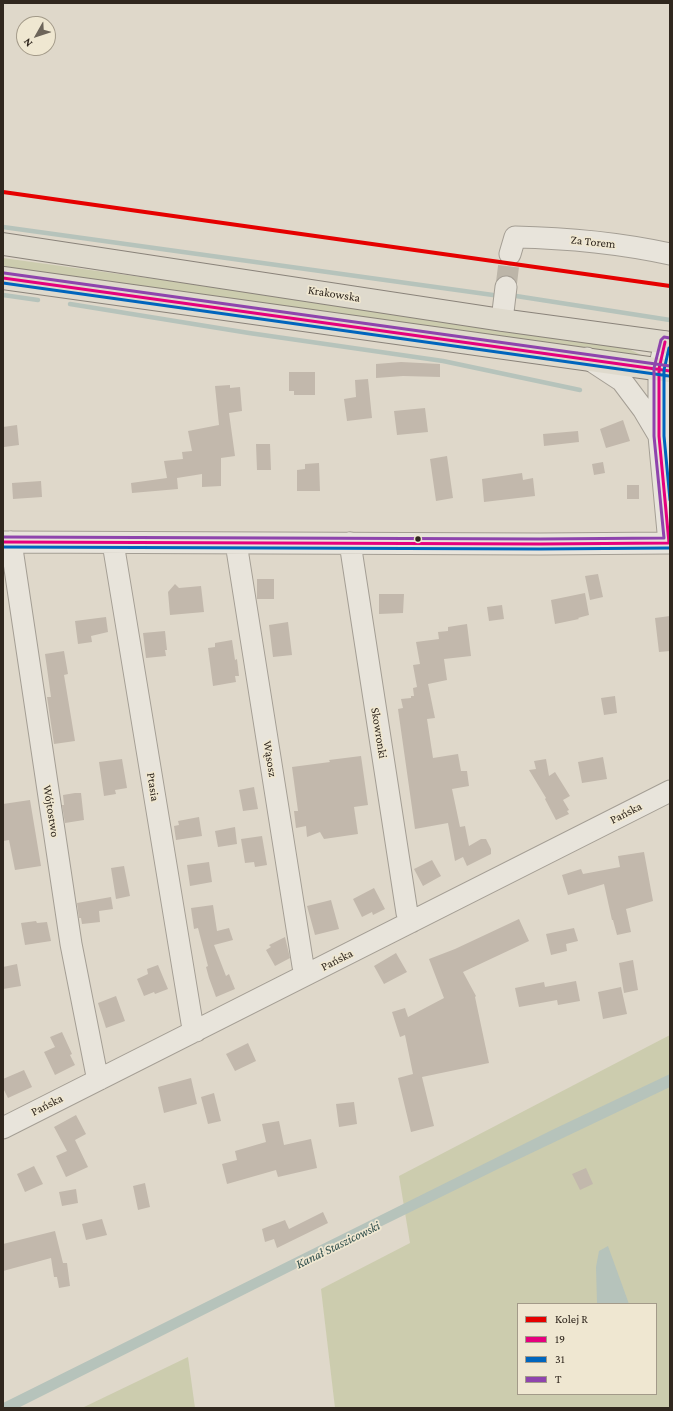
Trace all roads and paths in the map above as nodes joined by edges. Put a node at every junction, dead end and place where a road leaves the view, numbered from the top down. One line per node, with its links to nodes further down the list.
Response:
1 (3, 244): 6 (main road, Krakowska)
2 (512, 246): 3 (street, Za Torem)
3 (670, 254)
4 (3, 278): 8 (main road)
5 (506, 287): 6 (street)
6 (502, 320): 7 (main road, Krakowska)
7 (667, 357): 8 (main road); 9 (street)
8 (587, 358): 9 (street)
9 (659, 436): 14 (street)
10 (7, 542): 11 (street); 19 (street, Wójtostwo)
11 (113, 543): 12 (street); 18 (street, Ptasia)
12 (236, 543): 13 (street); 17 (street, Wąsosz)
13 (350, 543): 14 (street); 16 (street, Skowronki)
14 (669, 543)
15 (670, 791): 16 (street, Pańska)
16 (411, 922): 17 (street, Pańska)
17 (307, 974): 18 (street, Pańska)
18 (196, 1031): 19 (street, Pańska)
19 (100, 1079): 20 (street, Pańska)
20 (3, 1128)

